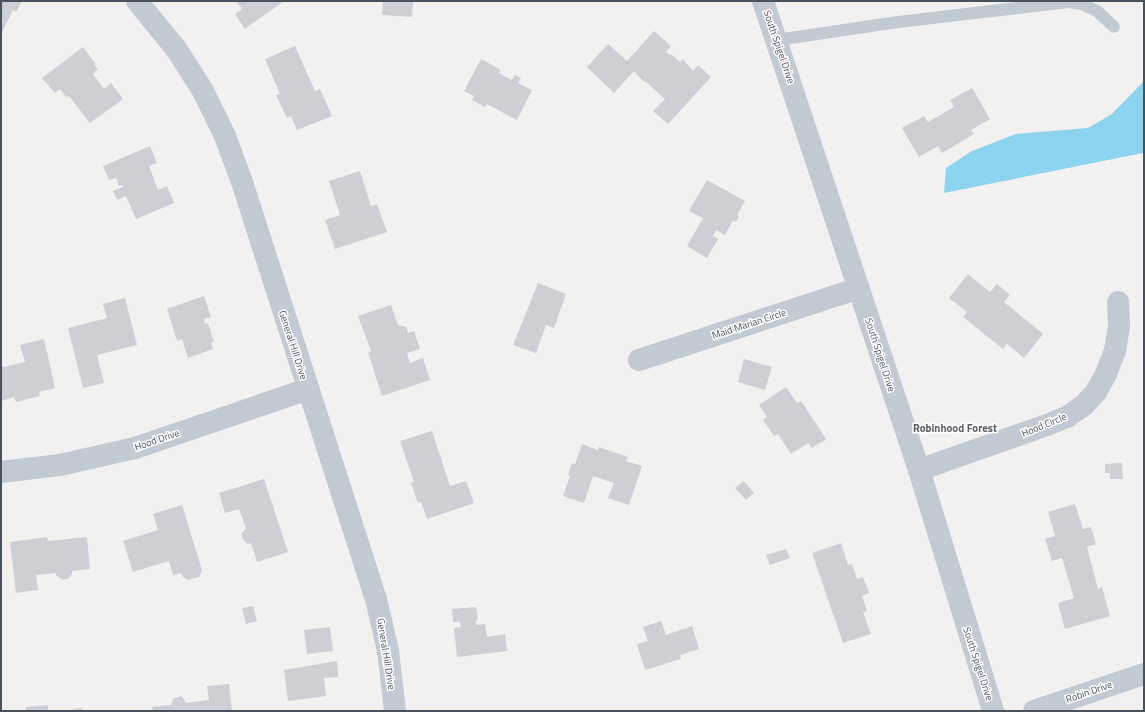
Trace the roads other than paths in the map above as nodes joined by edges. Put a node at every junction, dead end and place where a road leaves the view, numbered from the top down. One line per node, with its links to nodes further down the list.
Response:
1 (137, 1): 8 (street, General Hill Drive)
2 (764, 1): 4 (street, South Spigel Drive)
3 (1114, 27): 4 (lane)
4 (777, 40): 5 (street, South Spigel Drive)
5 (859, 288): 7 (street, Maid Marian Circle); 9 (street, South Spigel Drive)
6 (1118, 302): 9 (street, Hood Circle)
7 (639, 360)
8 (308, 389): 10 (street, Hood Drive); 12 (street, General Hill Drive)
9 (919, 470): 13 (street, South Spigel Drive)
10 (1, 472)
11 (1144, 674): 14 (street, Robin Drive)
12 (395, 711)
13 (993, 711)
14 (1034, 711)

